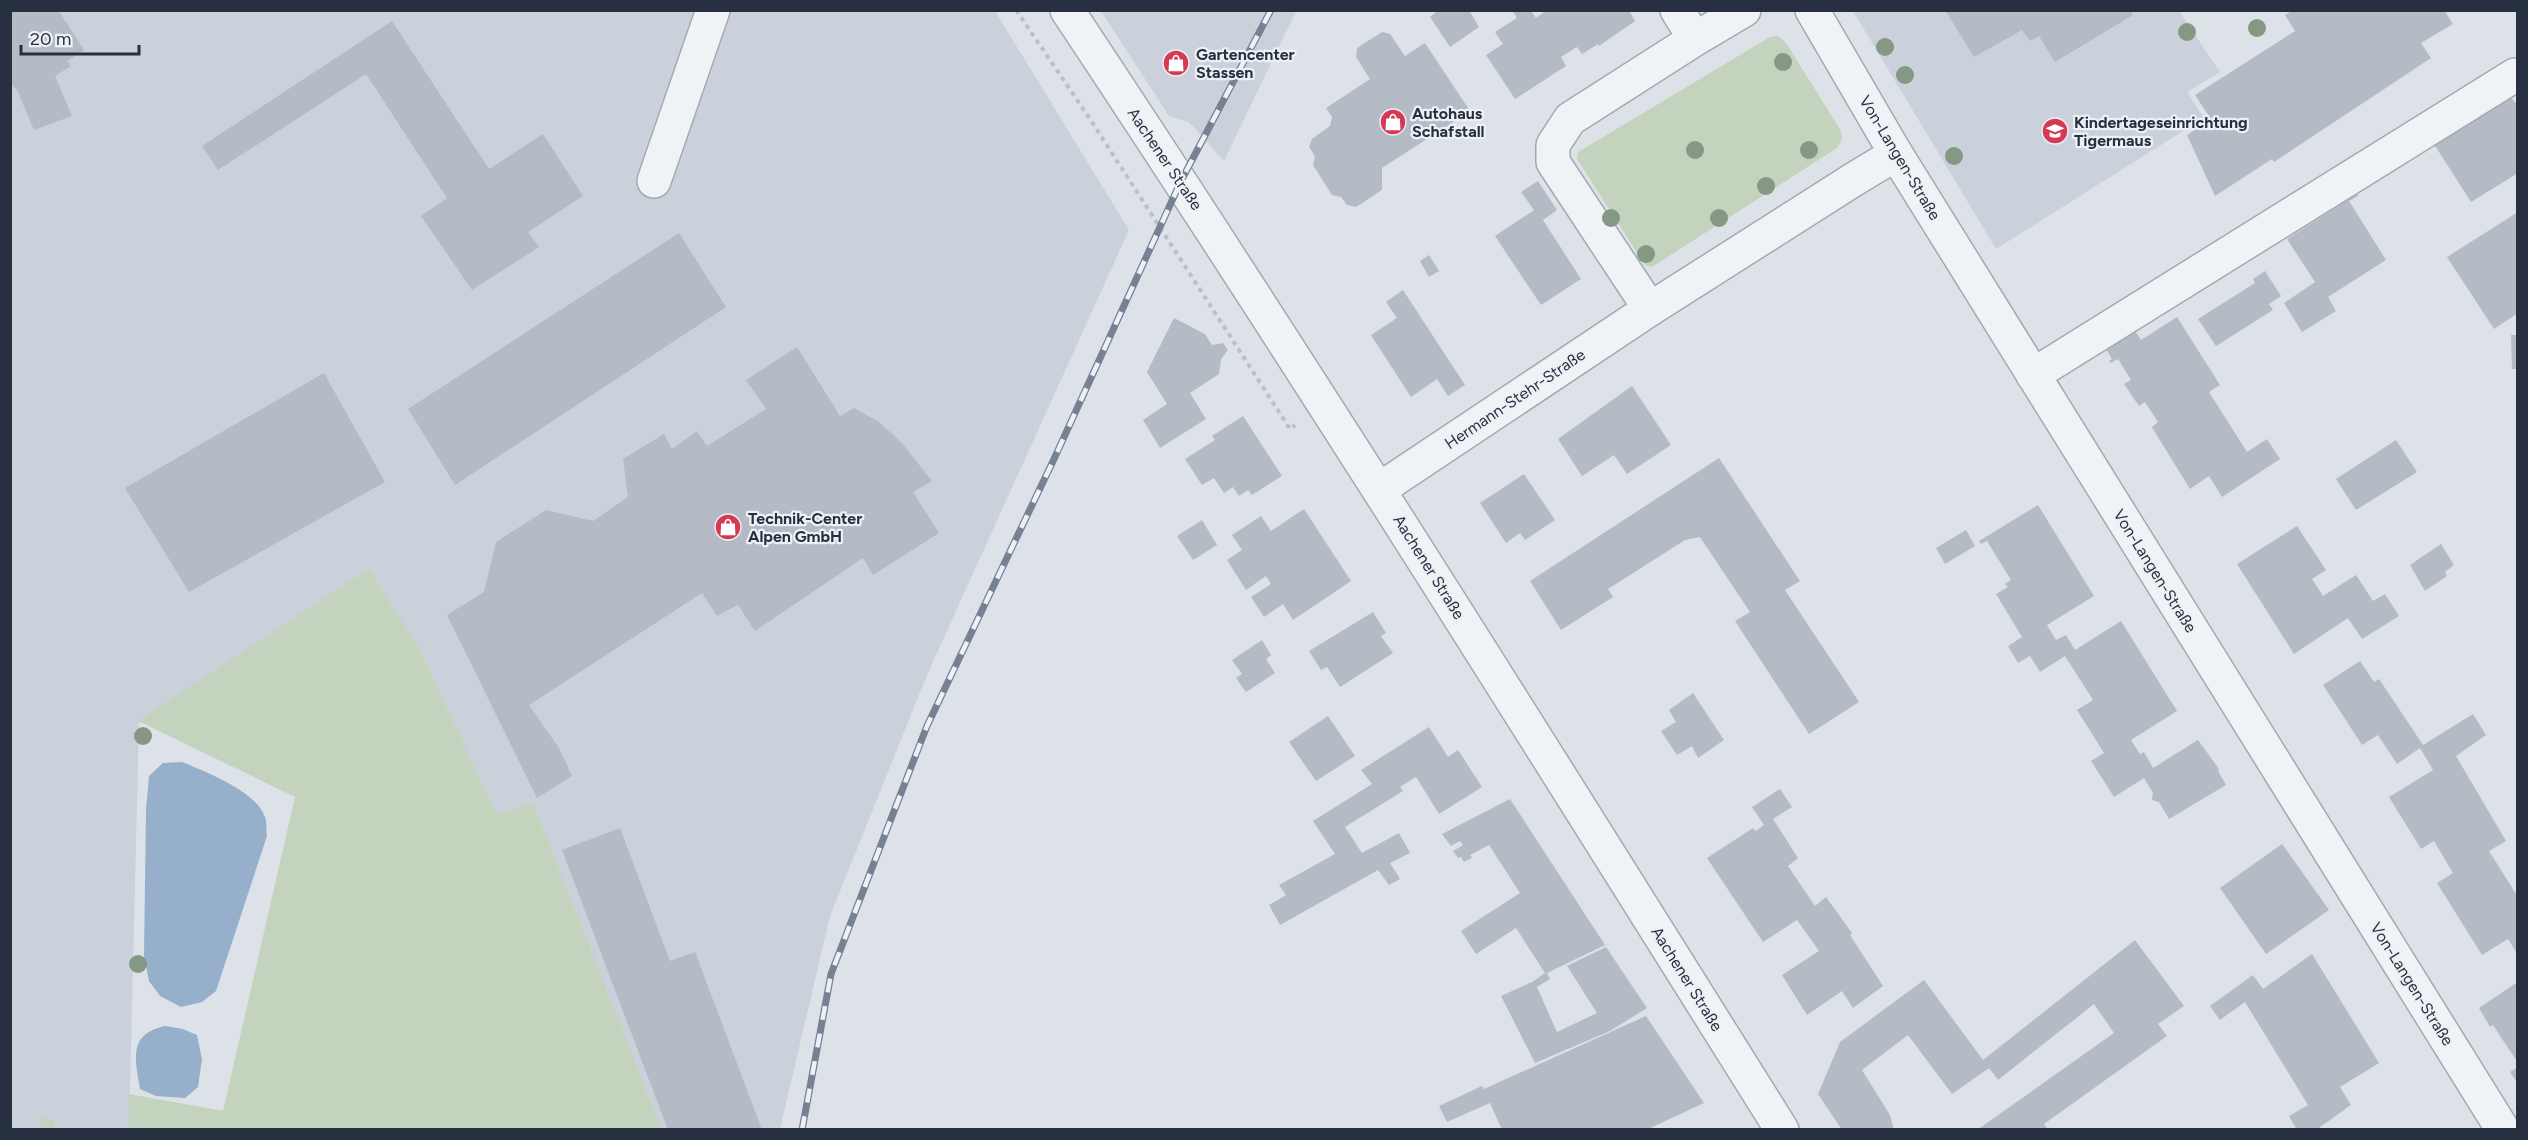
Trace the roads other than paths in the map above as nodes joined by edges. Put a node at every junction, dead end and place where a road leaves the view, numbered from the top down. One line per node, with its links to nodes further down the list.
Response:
1 (713, 10): 9 (street)
2 (1067, 10): 12 (street, Aachener Straße)
3 (1677, 10): 6 (street)
4 (1744, 10): 6 (street)
5 (1812, 10): 8 (street, Von-Langen-Straße)
6 (1695, 39): 10 (street)
7 (2515, 75): 11 (street)
8 (1896, 154): 10 (street, Hermann-Stehr-Straße); 11 (street, Von-Langen-Straße)
9 (654, 182)
10 (1650, 309): 12 (street, Hermann-Stehr-Straße)
11 (2033, 375): 14 (street, Von-Langen-Straße)
12 (1380, 489): 13 (street, Aachener Straße)
13 (1782, 1130)
14 (2503, 1130)

